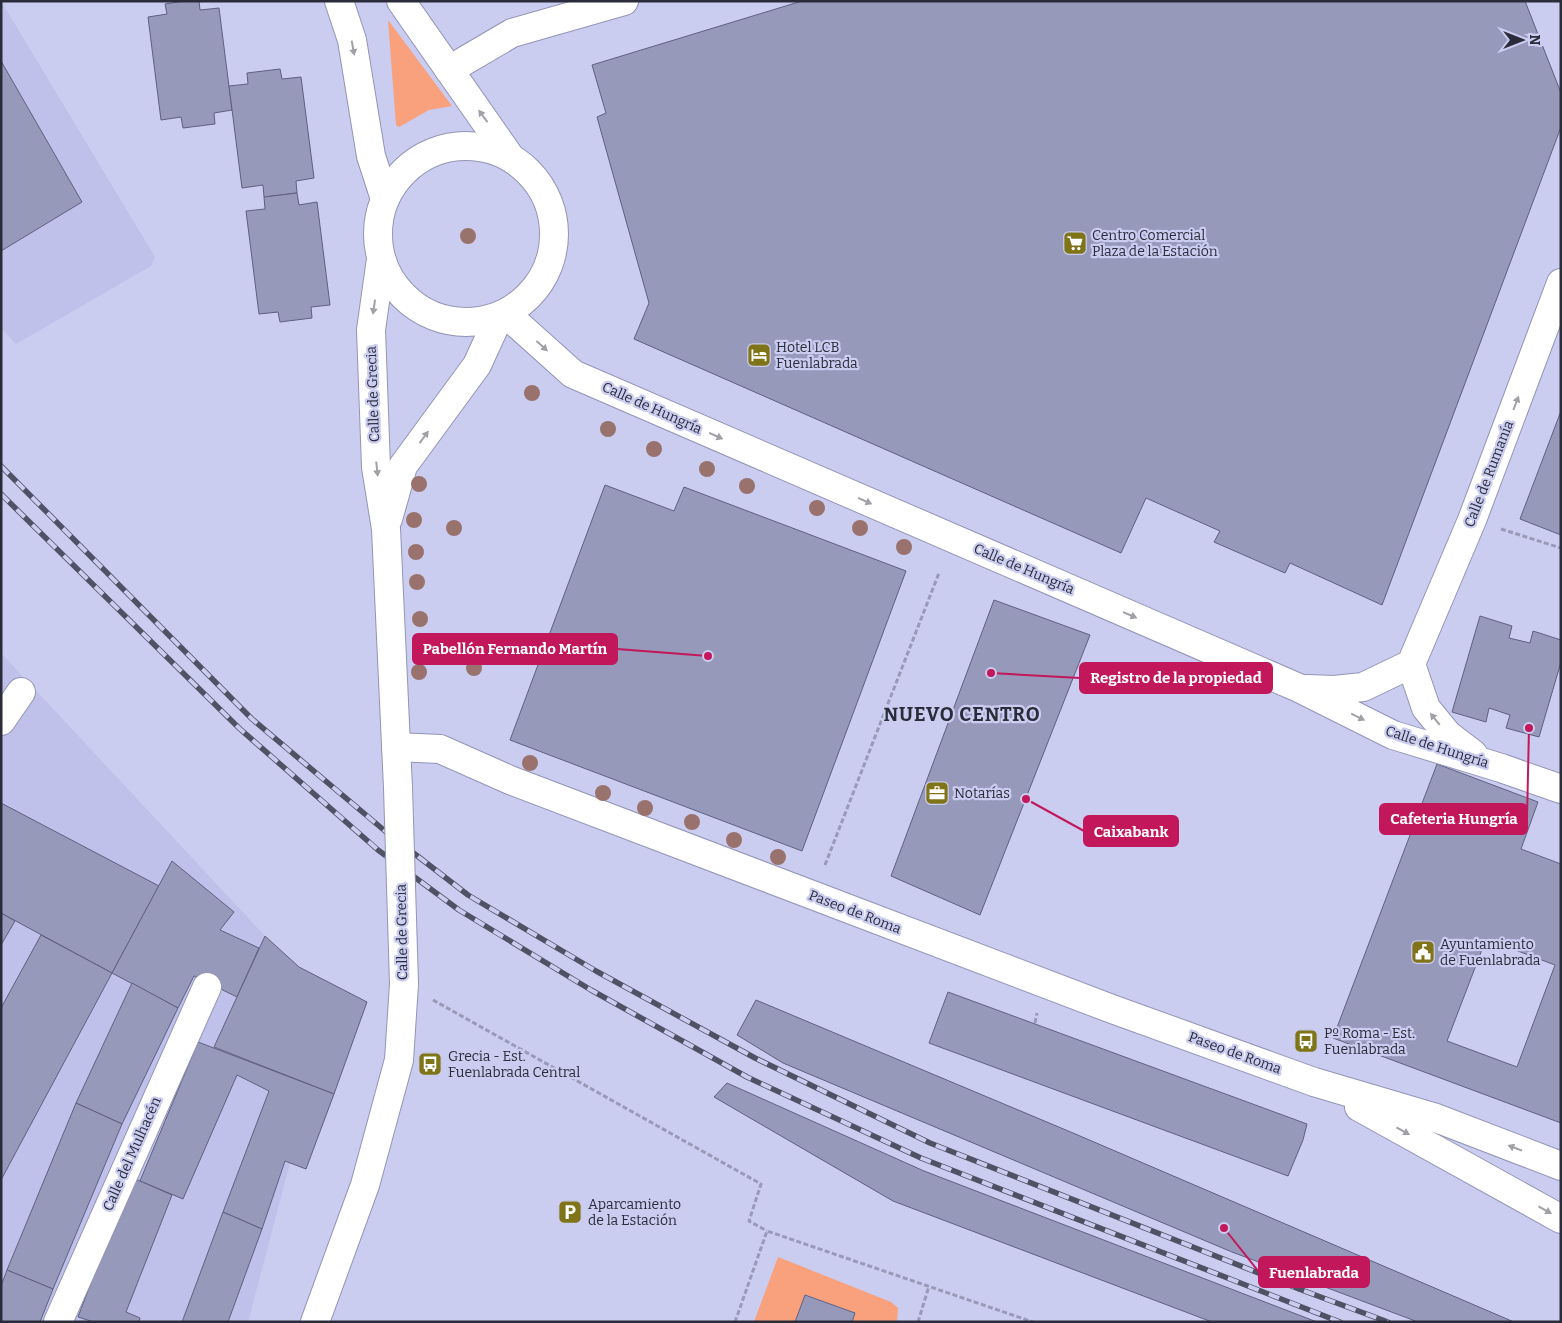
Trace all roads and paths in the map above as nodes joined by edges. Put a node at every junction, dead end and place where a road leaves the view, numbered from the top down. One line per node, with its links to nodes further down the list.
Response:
1 (339, 1): 6 (street, one-way to 6)
2 (401, 1): 4 (street)
3 (624, 1): 4 (street)
4 (449, 70): 5 (street, one-way to 4)
5 (510, 157): 6 (street); 9 (street)
6 (385, 199): 7 (street)
7 (381, 259): 9 (street); 11 (street, Calle de Grecia, one-way to 11)
8 (1561, 283): 10 (street, Calle de Rumanía, one-way to 8)
9 (502, 315): 11 (street, Calle de Grecia, one-way to 9); 15 (street, Calle de Hungría, one-way to 15)
10 (1472, 520): 12 (path); 14 (street, Calle de Rumanía)
11 (386, 529): 18 (street, Calle de Grecia)
12 (1561, 548)
13 (939, 574): 21 (path)
14 (1410, 664): 15 (street); 19 (street, one-way to 14)
15 (1299, 688): 19 (street, Calle de Hungría, one-way to 19)
16 (21, 692): 17 (street)
17 (1, 720)
18 (396, 747): 22 (street, Calle de Grecia, bridge); 24 (street, Paseo de Roma)
19 (1501, 768): 20 (street, Calle de Hungría)
20 (1561, 789)
21 (825, 865)
22 (404, 984): 27 (path); 30 (street, Calle de Grecia)
23 (207, 987): 29 (street, Calle del Mulhacén)
24 (1314, 1082): 25 (street, Paseo de Roma, one-way to 24); 26 (street, Paseo de Roma, one-way to 26)
25 (1561, 1166)
26 (1561, 1219)
27 (767, 1232): 28 (path); 31 (path)
28 (929, 1286): 32 (path); 33 (path)
29 (58, 1322)
30 (315, 1322)
31 (736, 1322)
32 (918, 1322)
33 (1033, 1322)

